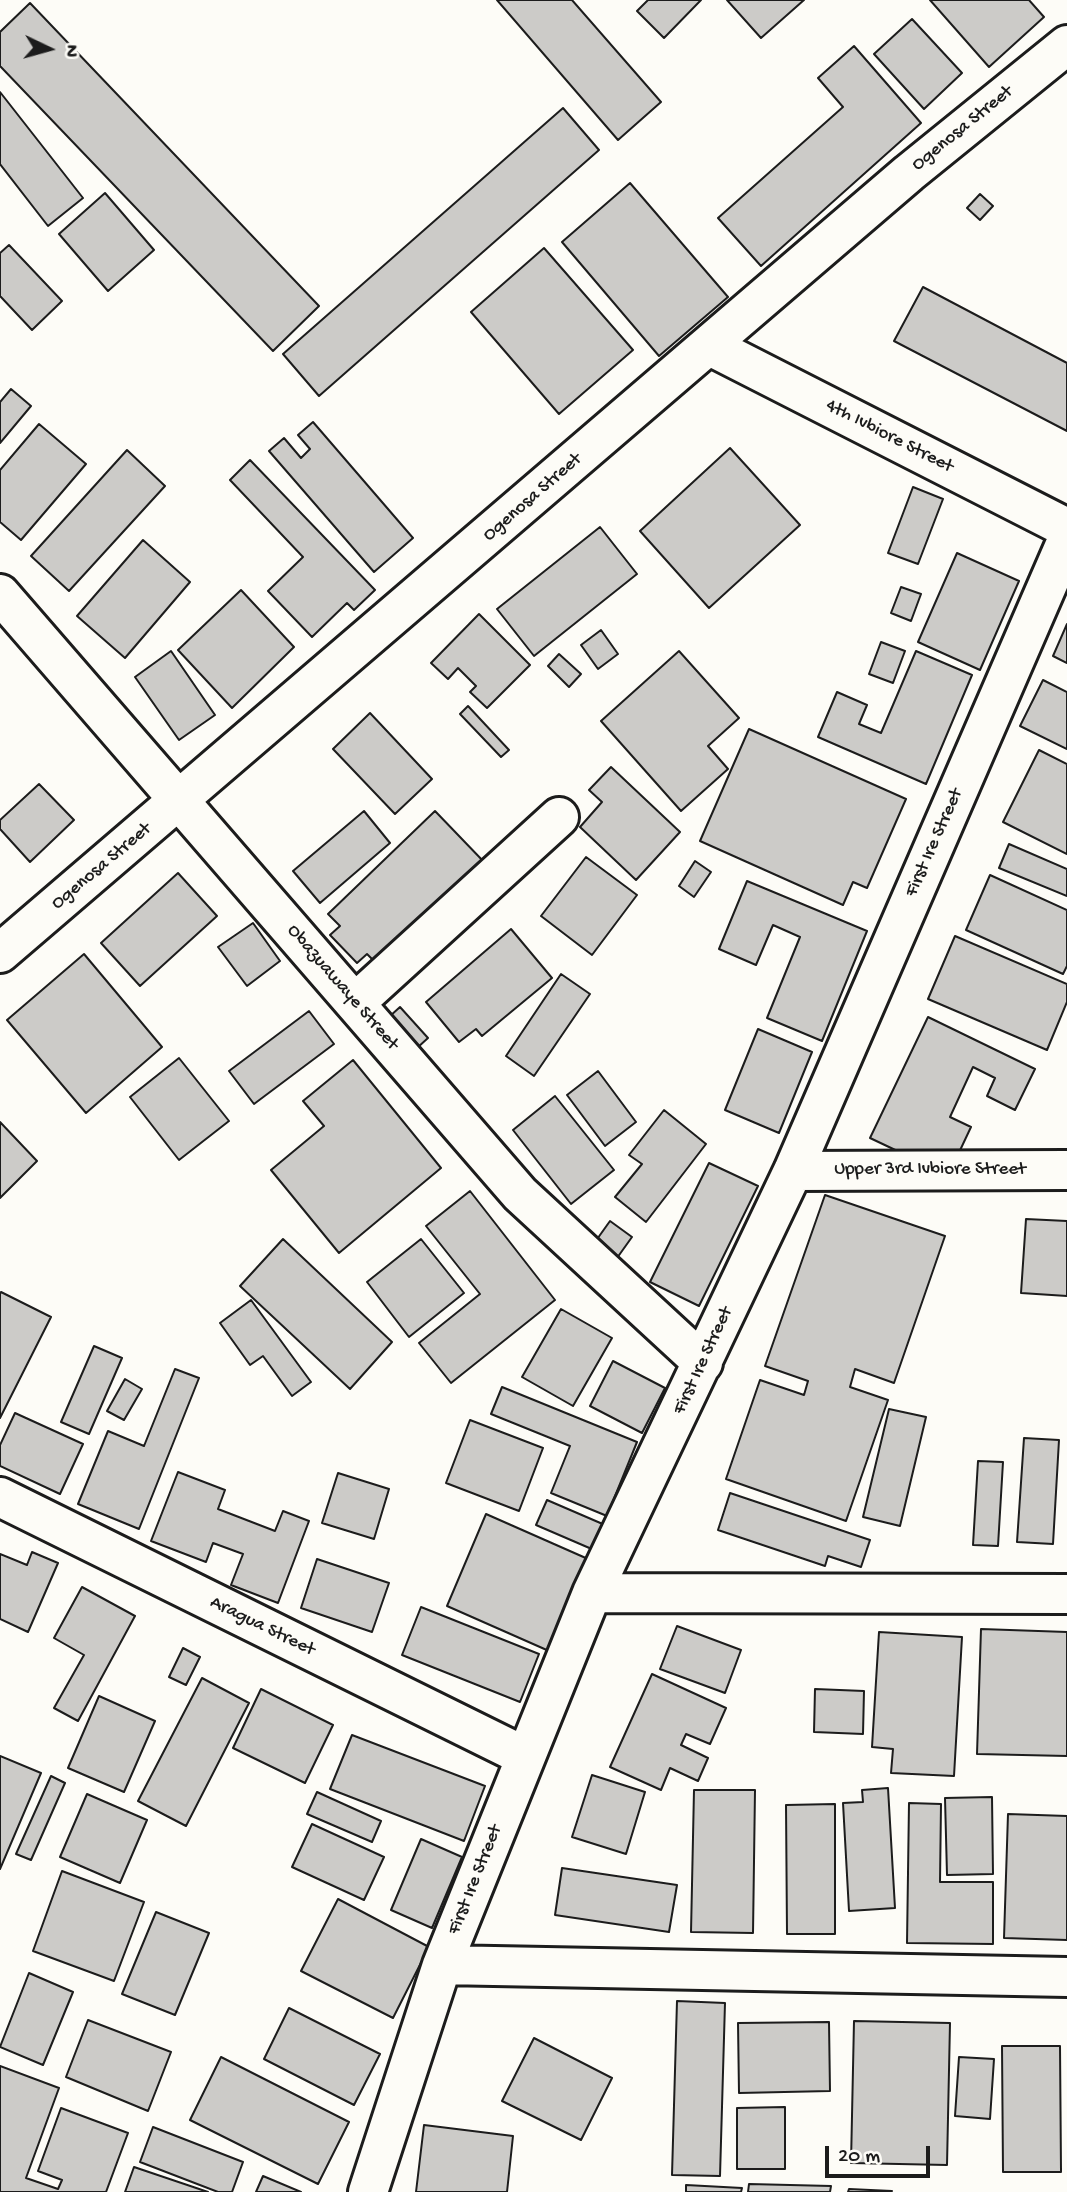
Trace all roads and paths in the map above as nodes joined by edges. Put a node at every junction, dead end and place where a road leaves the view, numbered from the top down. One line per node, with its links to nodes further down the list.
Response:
1 (1067, 45): 2 (street, Ogenosa Street)
2 (710, 346): 3 (street, 4th Ivbiore Street); 6 (street, Ogenosa Street)
3 (1067, 528)
4 (1067, 540): 11 (street, First Ire Street)
5 (0, 594): 6 (street, Obazuawaye Street)
6 (180, 801): 8 (street, Ogenosa Street); 9 (street, Obazuawaye Street)
7 (559, 817): 9 (street)
8 (0, 953)
9 (355, 1003): 12 (street, Obazuawaye Street)
10 (1067, 1170): 11 (street, Upper 3rd Ivbiore Street)
11 (793, 1171): 12 (street, First Ire Street)
12 (703, 1363): 14 (street, First Ire Street)
13 (0, 1497): 16 (street, Aragua Street)
14 (592, 1593): 15 (street); 16 (street, First Ire Street)
15 (1067, 1594)
16 (524, 1756): 17 (street, First Ire Street)
17 (442, 1965): 18 (street); 19 (street, First Ire Street)
18 (1067, 1977)
19 (369, 2192)

